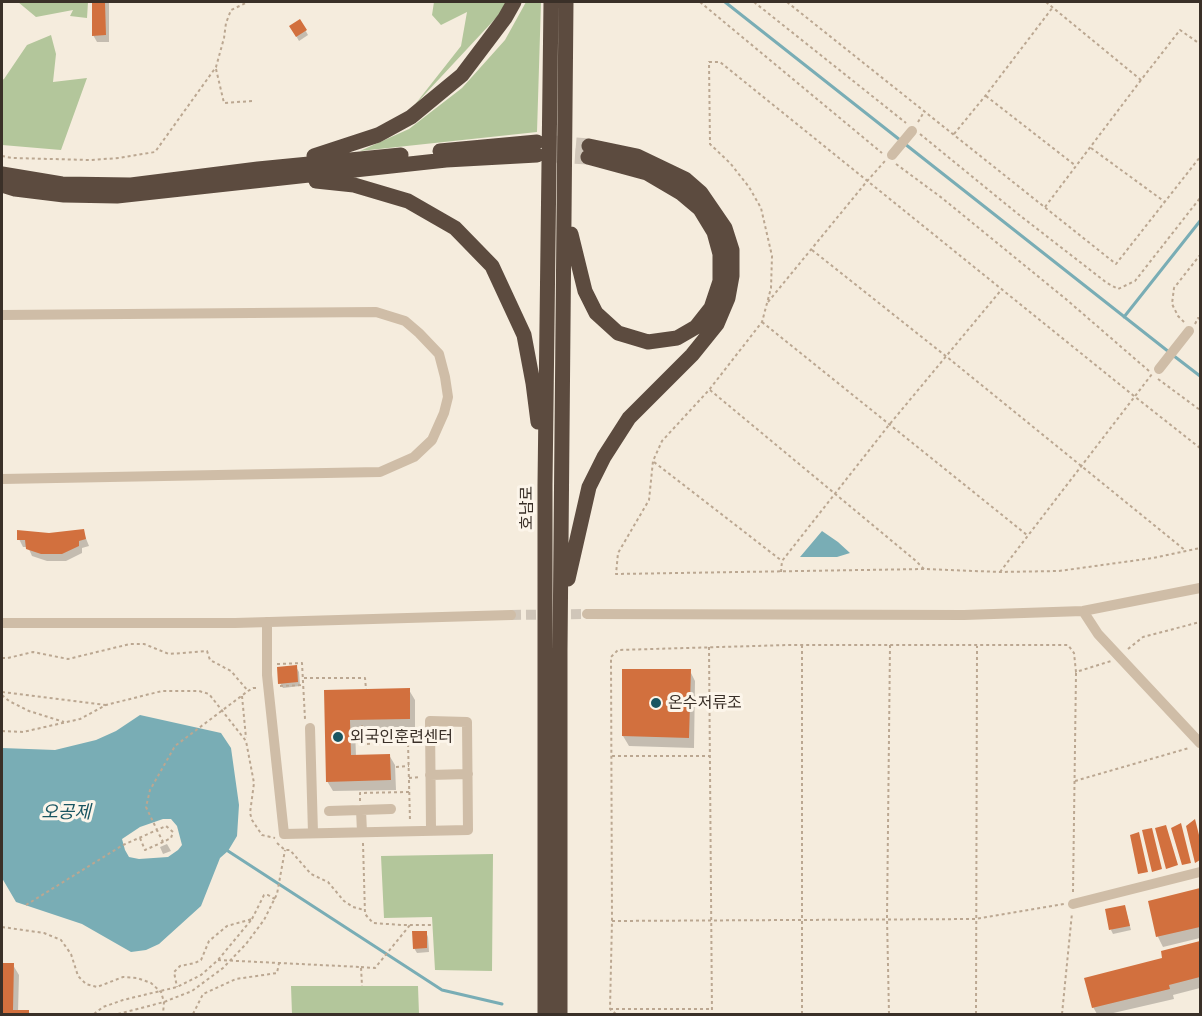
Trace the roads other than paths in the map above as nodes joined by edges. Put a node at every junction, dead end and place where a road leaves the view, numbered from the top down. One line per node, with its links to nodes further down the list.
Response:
1 (514, 2): 8 (highway)
2 (551, 2): 15 (highway, 호남로)
3 (566, 2): 10 (highway)
4 (912, 131): 6 (street)
5 (537, 148): 8 (highway)
6 (890, 156)
7 (2, 174): 8 (highway)
8 (262, 174): 9 (highway); 15 (highway)
9 (2, 185)
10 (565, 188): 22 (highway); 22 (highway)
11 (2, 315): 14 (street)
12 (1187, 327): 13 (street)
13 (1155, 371)
14 (2, 479)
15 (545, 485): 35 (highway, 호남로)
16 (1200, 588): 17 (street)
17 (1083, 611): 18 (street); 24 (street)
18 (587, 614)
19 (511, 615): 20 (street)
20 (267, 622): 21 (street); 32 (street)
21 (2, 623)
22 (560, 650): 36 (highway)
23 (310, 728): 32 (street)
24 (1198, 745)
25 (468, 774): 26 (street); 26 (street); 30 (street)
26 (425, 776): 30 (street)
27 (361, 807): 28 (street); 29 (street); 31 (street)
28 (391, 809)
29 (329, 811)
30 (431, 830): 31 (street)
31 (362, 832): 32 (street)
32 (313, 833)
33 (1200, 872): 34 (street)
34 (1073, 904)
35 (545, 1014)
36 (560, 1014)

